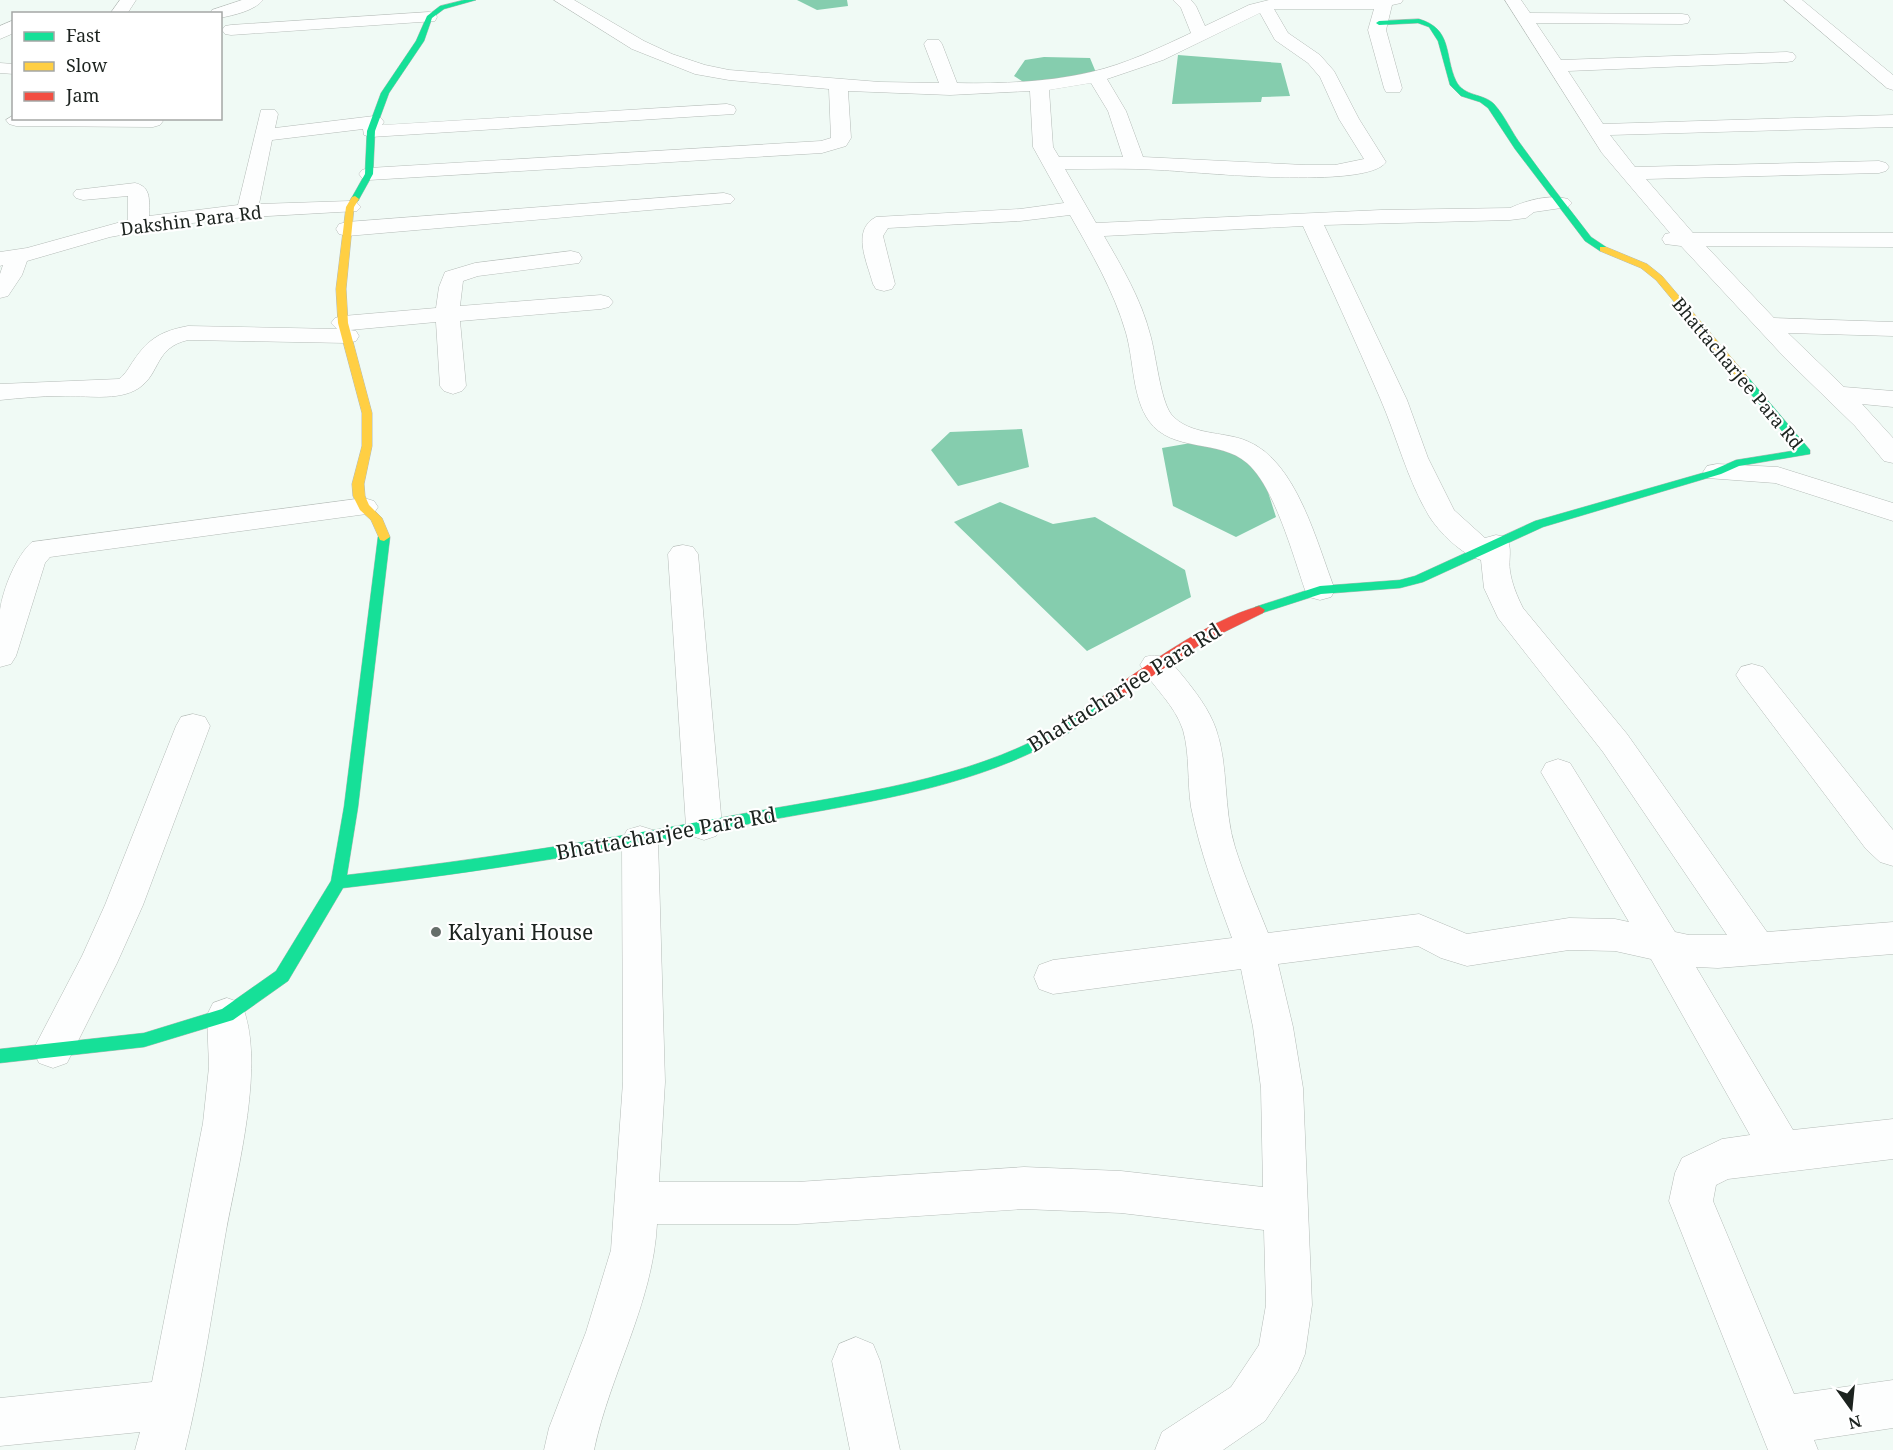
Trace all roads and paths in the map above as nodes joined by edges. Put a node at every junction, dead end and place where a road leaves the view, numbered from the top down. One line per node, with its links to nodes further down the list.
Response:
1 (255, 0): 10 (street)
2 (473, 0): 9 (street)
3 (562, 0): 25 (street)
4 (1181, 0): 17 (street)
5 (1389, 0): 8 (street); 14 (street)
6 (1513, 0): 11 (street)
7 (1792, 0): 19 (street)
8 (1268, 3): 17 (street); 41 (street)
9 (431, 10): 15 (street); 36 (street)
10 (222, 13)
11 (1526, 18): 12 (street); 22 (street)
12 (1682, 19)
13 (12, 20): 16 (street)
14 (1379, 23): 27 (street); 48 (street)
15 (231, 30)
16 (0, 34)
17 (1200, 34): 23 (street)
18 (933, 44): 28 (street)
19 (1857, 56): 21 (street); 24 (street)
20 (1787, 57): 22 (street)
21 (1893, 57)
22 (1557, 66): 37 (street)
23 (1096, 77): 26 (street); 41 (street)
24 (1893, 84)
25 (838, 85): 28 (street); 45 (street)
26 (1039, 85): 28 (street); 40 (street)
27 (1393, 88)
28 (950, 89)
29 (727, 110): 31 (street)
30 (268, 114): 38 (street)
31 (582, 119): 36 (street); 45 (street)
32 (15, 120): 39 (street)
33 (84, 120): 34 (street)
34 (153, 121)
35 (1893, 121): 37 (street)
36 (373, 127): 38 (street); 44 (street)
37 (1596, 130): 43 (street)
38 (264, 135): 50 (street)
39 (0, 138)
40 (1051, 163): 41 (street); 51 (street)
41 (1135, 163)
42 (1879, 167): 43 (street)
43 (1630, 173): 55 (street)
44 (369, 174): 45 (street); 49 (street)
45 (579, 187): 47 (street); 54 (street)
46 (83, 194): 53 (street)
47 (724, 199)
48 (1560, 203): 52 (street); 72 (street, Bhattacharjee Para Rd)
49 (351, 207): 50 (street, Dakshin Para Rd); 54 (street)
50 (247, 212): 53 (street, Dakshin Para Rd)
51 (1082, 219): 52 (street); 60 (street); 77 (street)
52 (1311, 220): 75 (street)
53 (139, 224): 58 (street, Dakshin Para Rd)
54 (347, 229): 66 (street)
55 (1686, 238): 56 (street); 57 (street); 64 (street)
56 (1656, 240)
57 (1893, 240)
58 (9, 258): 61 (street)
59 (571, 258): 63 (street)
60 (884, 284)
61 (0, 291)
62 (602, 302): 63 (street)
63 (449, 314): 66 (street); 67 (street)
64 (1767, 325): 65 (street); 69 (street)
65 (1893, 329)
66 (345, 330): 68 (street); 73 (street)
67 (453, 386)
68 (0, 392)
69 (1837, 394): 70 (street); 71 (street)
70 (1893, 399)
71 (1893, 455)
72 (1717, 472): 74 (street, Bhattacharjee Para Rd); 75 (street, Bhattacharjee Para Rd)
73 (364, 507): 78 (street); 86 (street)
74 (1893, 512)
75 (1490, 548): 77 (street, Bhattacharjee Para Rd); 89 (street)
76 (683, 554): 83 (street)
77 (1320, 590): 79 (street, Bhattacharjee Para Rd)
78 (0, 656)
79 (1156, 665): 83 (street, Bhattacharjee Para Rd); 90 (street)
80 (1752, 675): 85 (street)
81 (193, 726): 93 (street)
82 (1558, 772): 88 (street)
83 (704, 826): 84 (street, Bhattacharjee Para Rd)
84 (640, 840): 86 (street, Bhattacharjee Para Rd); 97 (street)
85 (1893, 852)
86 (338, 882): 92 (street)
87 (1893, 938): 89 (street)
88 (1663, 945): 89 (street); 90 (street); 96 (street)
89 (1757, 949)
90 (1256, 952): 91 (street); 98 (street)
91 (1053, 977)
92 (227, 1015): 93 (street); 100 (street)
93 (52, 1050): 94 (street)
94 (0, 1056)
95 (1893, 1139): 96 (street)
96 (1783, 1153): 103 (street)
97 (637, 1203): 98 (street); 105 (street)
98 (1284, 1211): 107 (street)
99 (856, 1361): 106 (street)
100 (173, 1404): 102 (street); 104 (street)
101 (1893, 1404): 103 (street)
102 (0, 1422)
103 (1787, 1435)
104 (160, 1450)
105 (569, 1450)
106 (875, 1450)
107 (1180, 1450)

